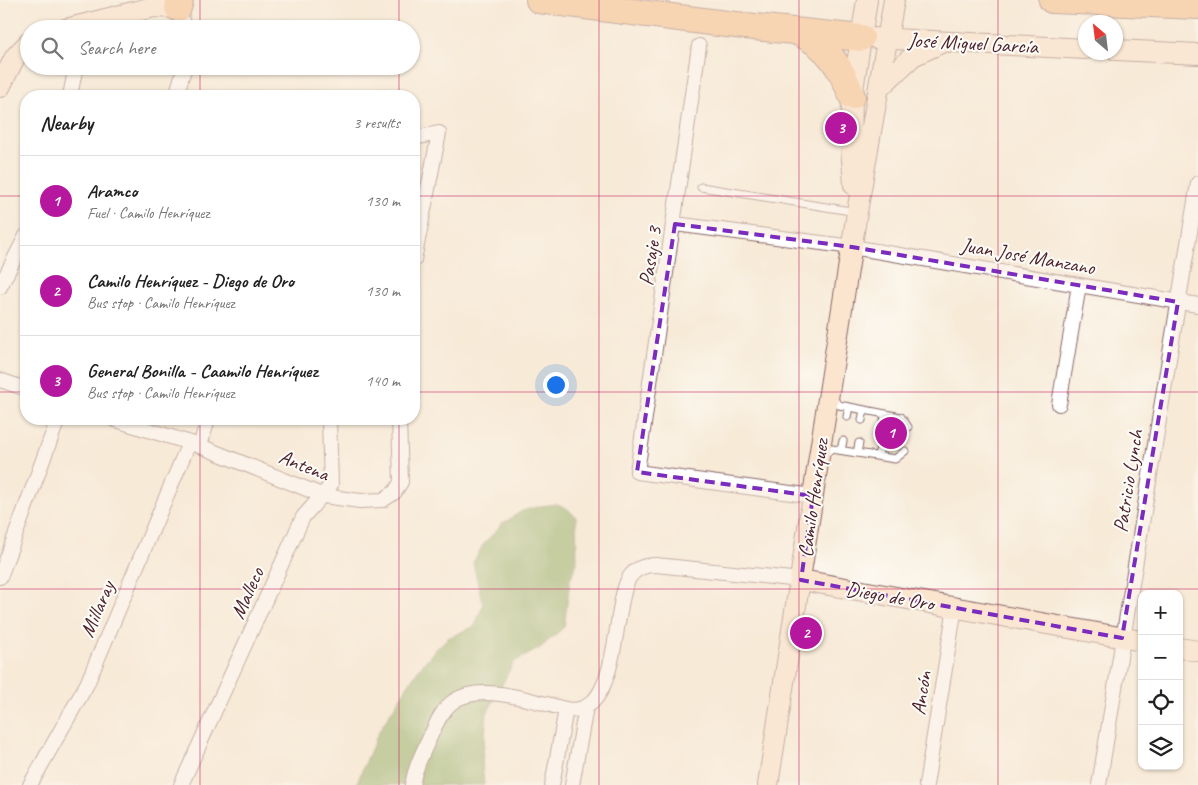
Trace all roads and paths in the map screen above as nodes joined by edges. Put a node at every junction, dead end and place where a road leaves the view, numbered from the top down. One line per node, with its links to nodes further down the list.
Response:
1 (539, 0): 8 (highway)
2 (894, 0): 10 (main road, Camilo Henríquez)
3 (1052, 0): 5 (highway)
4 (866, 5): 9 (main road, Camilo Henríquez); 10 (main road)
5 (1198, 6)
6 (181, 12): 7 (main road)
7 (104, 20)
8 (796, 31): 9 (highway); 23 (highway)
9 (861, 38): 10 (main road, José Miguel García); 23 (main road, Camilo Henríquez)
10 (888, 38): 11 (main road, José Miguel García); 20 (main road, Camilo Henríquez)
11 (942, 42): 13 (main road, José Miguel García); 20 (main road)
12 (699, 46): 28 (street, Pasaje 3)
13 (1078, 49)
14 (1123, 50): 16 (main road)
15 (20, 52): 19 (main road)
16 (1198, 54)
17 (74, 75): 21 (street)
18 (182, 75): 22 (street)
19 (0, 87)
20 (879, 88): 27 (main road, Camilo Henríquez)
21 (71, 90)
22 (178, 90)
23 (852, 96): 27 (main road, Camilo Henríquez)
24 (420, 137): 29 (street)
25 (1198, 183): 34 (street, Patricio Lynch)
26 (701, 187): 27 (lane)
27 (857, 212): 30 (main road, Camilo Henríquez)
28 (675, 224): 30 (street, Juan José Manzano); 62 (street, Pasaje 3)
29 (420, 230)
30 (852, 247): 32 (street, Juan José Manzano); 38 (main road, Camilo Henríquez)
31 (20, 248): 33 (street)
32 (1080, 285): 34 (street, Juan José Manzano); 39 (street)
33 (0, 287)
34 (1178, 302): 35 (street, Juan José Manzano); 66 (street, Patricio Lynch)
35 (1198, 305)
36 (0, 380): 37 (street)
37 (20, 387)
38 (829, 394): 40 (lane); 60 (main road, Camilo Henríquez)
39 (1059, 404)
40 (849, 407): 41 (lane); 43 (lane)
41 (864, 410): 42 (lane); 44 (lane)
42 (885, 414): 45 (lane); 51 (lane)
43 (847, 418)
44 (862, 420)
45 (884, 424)
46 (56, 425): 63 (street)
47 (132, 425): 54 (street, Antena)
48 (205, 425): 54 (street, Millaray)
49 (329, 425): 61 (street, Malleco)
50 (398, 425): 61 (street, Antena)
51 (908, 427)
52 (843, 441): 56 (lane)
53 (859, 443): 58 (lane)
54 (194, 444): 61 (street, Antena); 72 (street, Millaray)
55 (880, 447): 59 (lane)
56 (841, 450): 58 (lane); 60 (lane)
57 (905, 451): 59 (lane)
58 (857, 453): 59 (lane)
59 (878, 456)
60 (819, 459): 62 (main road, Camilo Henríquez)
61 (324, 496): 73 (street, Malleco)
62 (813, 496): 64 (main road, Camilo Henríquez)
63 (0, 577)
64 (801, 580): 65 (main road, Diego de Oro); 70 (street, Diego de Oro); 77 (main road, Camilo Henríquez)
65 (955, 607): 66 (main road, Diego de Oro); 78 (street, Ancón)
66 (1122, 638): 67 (main road, Diego de Oro); 79 (street, Patricio Lynch)
67 (1138, 640)
68 (1183, 649): 69 (main road)
69 (1198, 651)
70 (586, 707): 71 (street); 76 (street)
71 (566, 708): 74 (street); 75 (street)
72 (30, 785)
73 (181, 785)
74 (412, 785)
75 (552, 785)
76 (572, 785)
77 (768, 785)
78 (926, 785)
79 (1099, 785)

